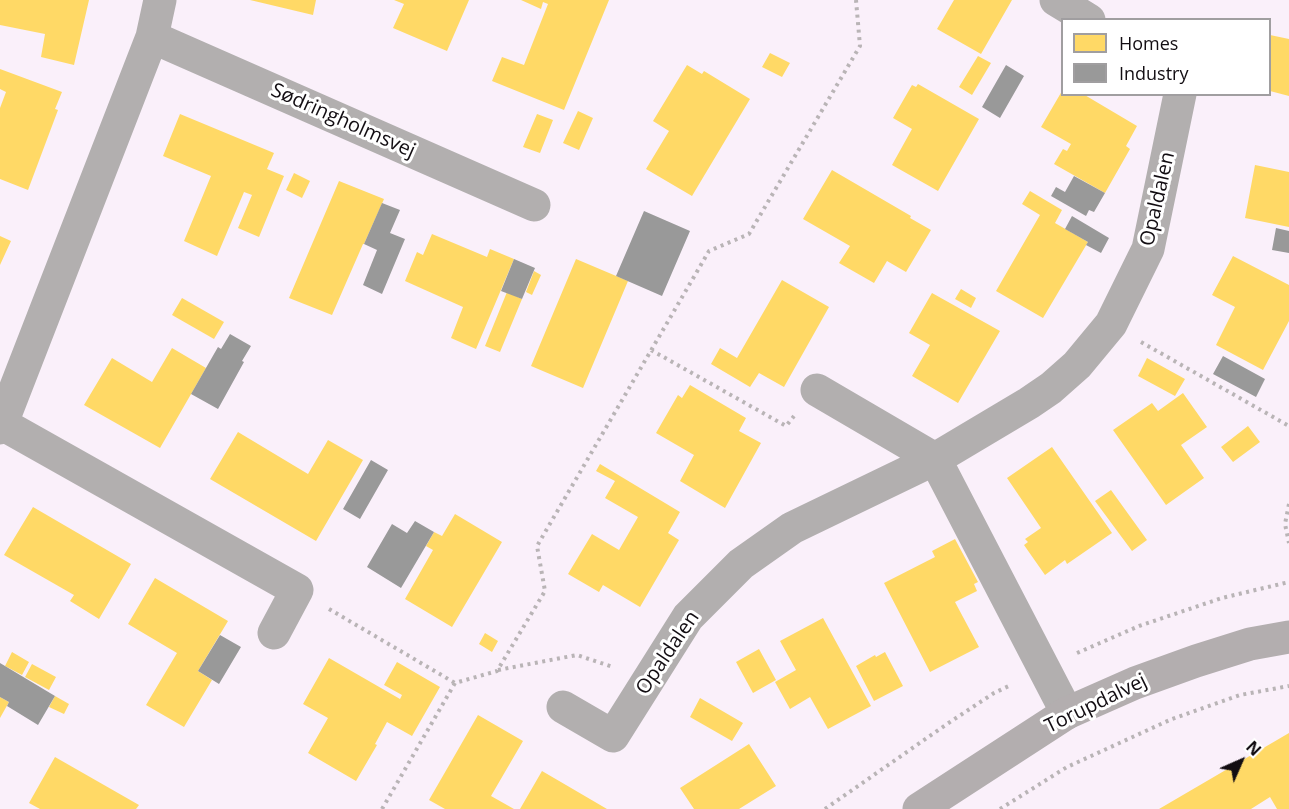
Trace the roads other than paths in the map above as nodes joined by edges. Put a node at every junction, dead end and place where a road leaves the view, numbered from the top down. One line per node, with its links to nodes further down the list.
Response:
1 (160, 0): 4 (street)
2 (1056, 0): 3 (street)
3 (1086, 18)
4 (152, 37): 6 (street, Sødringholmsvej); 8 (street)
5 (1180, 96): 9 (street, Opaldalen)
6 (534, 205)
7 (817, 390): 9 (street)
8 (1, 426): 10 (street)
9 (935, 459): 12 (street, Opaldalen); 13 (street)
10 (274, 633)
11 (1289, 637): 13 (street, Torupdalvej)
12 (563, 707)
13 (1067, 713): 14 (street, Torupdalvej)
14 (919, 809)

